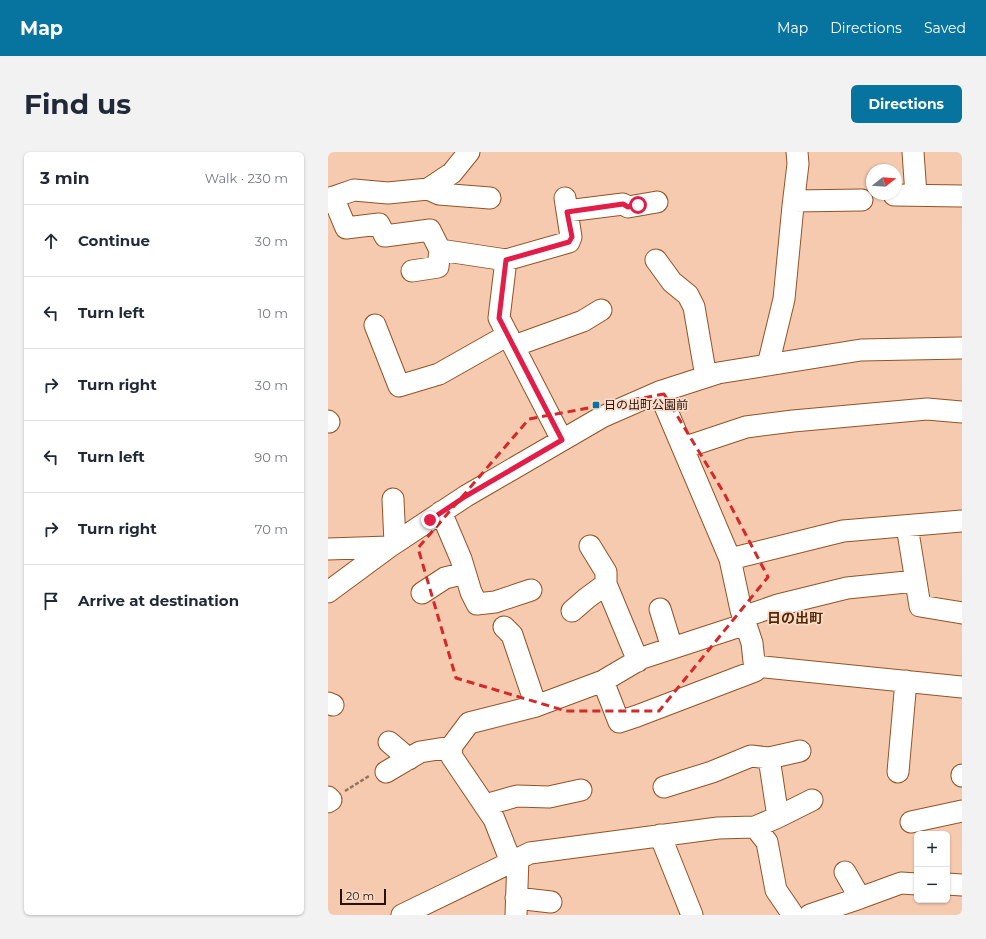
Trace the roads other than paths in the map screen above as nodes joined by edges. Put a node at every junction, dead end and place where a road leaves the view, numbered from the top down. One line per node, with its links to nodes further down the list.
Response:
1 (469, 152): 4 (street)
2 (797, 152): 11 (street)
3 (913, 152): 6 (street)
4 (428, 189): 8 (street); 9 (street)
5 (902, 195): 6 (street)
6 (916, 195): 7 (street)
7 (962, 196)
8 (331, 198): 13 (street)
9 (490, 198)
10 (862, 200): 11 (street)
11 (794, 202): 21 (street)
12 (650, 207): 14 (street)
13 (440, 250): 14 (street); 16 (street)
14 (506, 260): 19 (street)
15 (656, 260): 22 (street)
16 (412, 271)
17 (601, 310): 19 (street)
18 (384, 335): 19 (street)
19 (511, 341): 25 (street)
20 (962, 348): 21 (street)
21 (768, 365): 22 (street)
22 (706, 377): 23 (street)
23 (659, 392): 25 (street); 26 (street)
24 (962, 412): 26 (street)
25 (562, 440): 28 (street)
26 (683, 448): 34 (street)
27 (393, 500): 31 (street)
28 (441, 512): 31 (street); 35 (street)
29 (962, 521): 30 (street)
30 (907, 526): 34 (street); 36 (street)
31 (392, 545): 33 (street); 39 (street)
32 (590, 546): 37 (street)
33 (328, 549)
34 (730, 559): 44 (street)
35 (465, 573): 38 (street); 40 (street)
36 (916, 581): 43 (street); 44 (street)
37 (606, 584): 42 (street); 47 (street)
38 (531, 590)
39 (328, 592)
40 (422, 593)
41 (660, 609): 46 (street)
42 (572, 611)
43 (962, 613)
44 (744, 620): 46 (street); 48 (street)
45 (504, 627): 52 (street)
46 (672, 648): 47 (street)
47 (638, 661): 49 (street)
48 (755, 666): 49 (street); 50 (street)
49 (603, 681): 52 (street)
50 (906, 681): 51 (street); 59 (street)
51 (962, 687)
52 (536, 706): 54 (street)
53 (389, 742): 57 (street)
54 (451, 747): 57 (street); 63 (street)
55 (800, 751): 56 (street)
56 (769, 758): 60 (street); 65 (street)
57 (408, 759): 58 (street)
58 (386, 772)
59 (898, 772)
60 (664, 787)
61 (581, 790): 63 (street)
62 (812, 800): 65 (street)
63 (485, 806): 69 (street)
64 (962, 811): 66 (street)
65 (778, 817): 67 (street)
66 (911, 822)
67 (755, 827): 68 (street); 80 (street)
68 (660, 836): 69 (street); 79 (street)
69 (515, 860): 76 (street); 77 (street)
70 (845, 872): 74 (street)
71 (914, 884): 74 (street)
72 (950, 884): 73 (street)
73 (962, 885)
74 (860, 898): 81 (street)
75 (551, 902): 77 (street)
76 (439, 905): 78 (street)
77 (516, 907)
78 (402, 915)
79 (692, 915)
80 (793, 915)
81 (810, 915)

